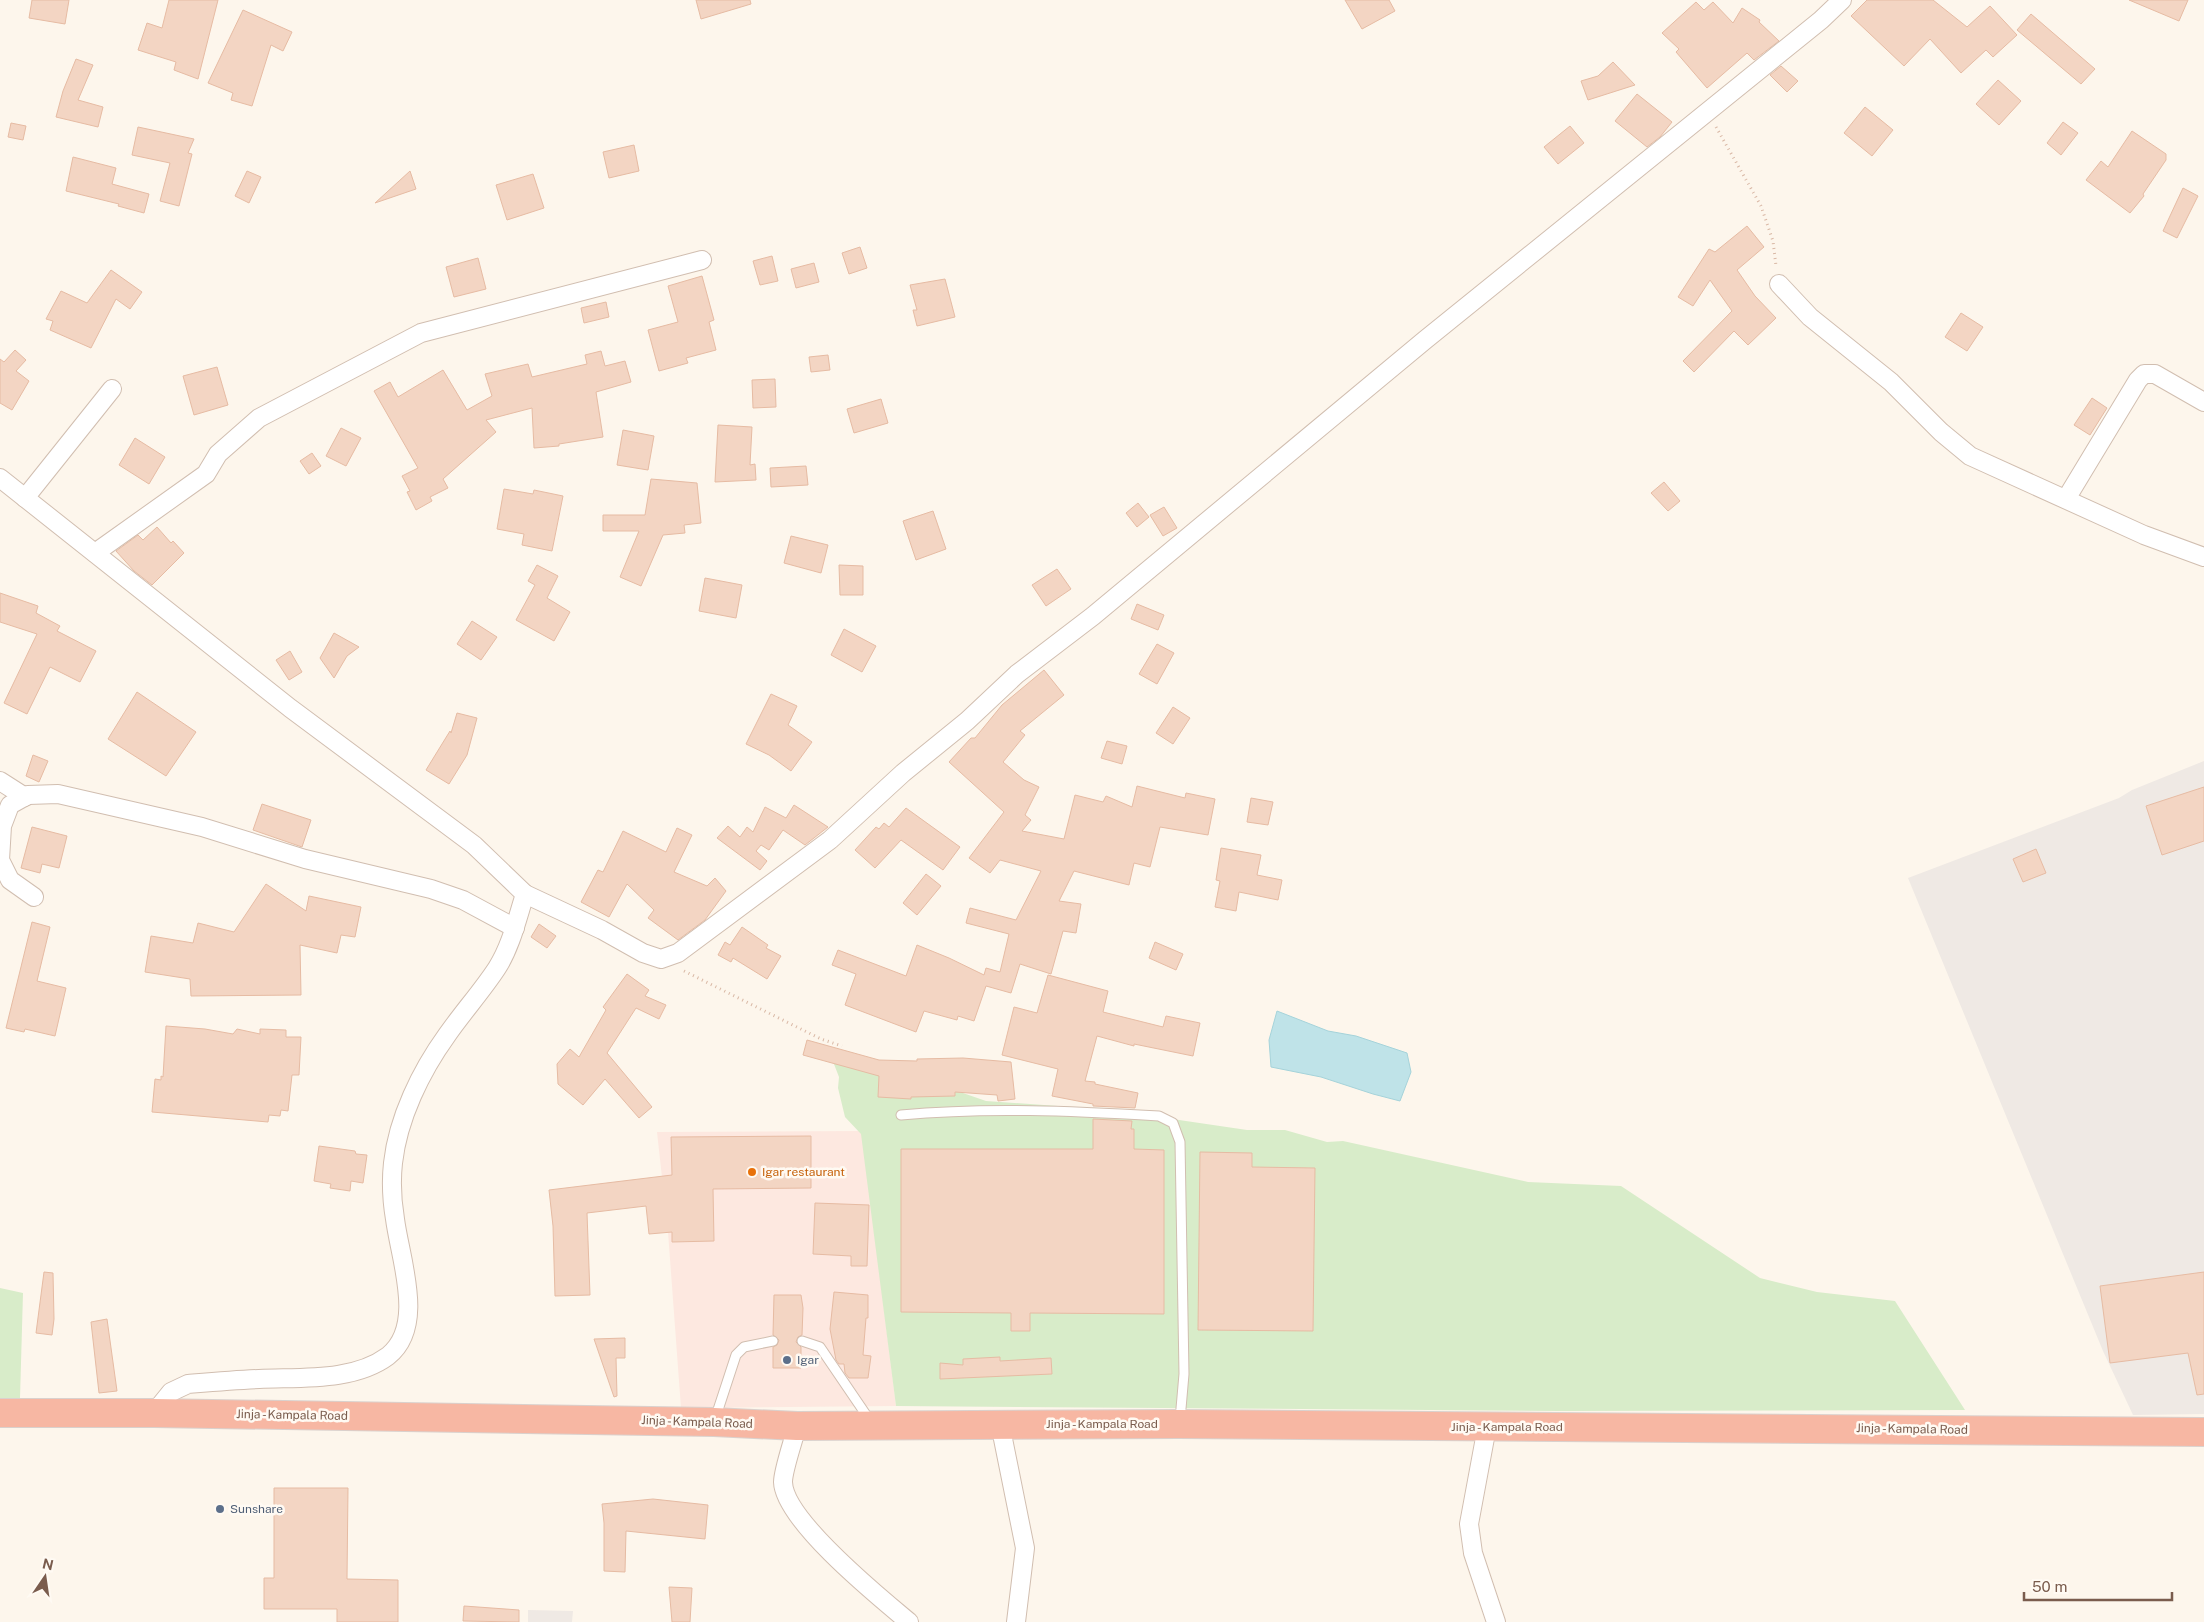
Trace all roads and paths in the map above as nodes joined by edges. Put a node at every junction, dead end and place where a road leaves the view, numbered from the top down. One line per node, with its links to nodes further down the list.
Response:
1 (1842, 0): 2 (street)
2 (1708, 111): 4 (path); 17 (street)
3 (702, 260): 10 (street)
4 (1779, 284): 9 (street)
5 (112, 390): 8 (street)
6 (2204, 402): 9 (street)
7 (0, 478): 8 (street)
8 (25, 498): 10 (street)
9 (2066, 499): 11 (street)
10 (95, 553): 14 (street)
11 (2204, 557)
12 (0, 781): 13 (street)
13 (25, 797): 15 (street); 16 (street)
14 (525, 894): 16 (street); 17 (street)
15 (34, 896)
16 (515, 928): 23 (street)
17 (661, 959): 18 (path)
18 (842, 1046)
19 (901, 1115): 26 (lane)
20 (773, 1341): 24 (lane)
21 (802, 1342): 27 (lane)
22 (0, 1413): 23 (highway, Jinja - Kampala Road)
23 (154, 1413): 24 (highway, Jinja - Kampala Road)
24 (714, 1422): 28 (highway, Jinja - Kampala Road)
25 (1000, 1424): 26 (highway, Jinja - Kampala Road); 27 (highway, Jinja - Kampala Road); 32 (street)
26 (1179, 1424): 29 (highway, Jinja - Kampala Road)
27 (873, 1425): 28 (highway, Jinja - Kampala Road)
28 (797, 1426): 31 (street)
29 (1487, 1427): 30 (highway, Jinja - Kampala Road); 33 (street)
30 (2204, 1432)
31 (909, 1622)
32 (1016, 1622)
33 (1496, 1622)

